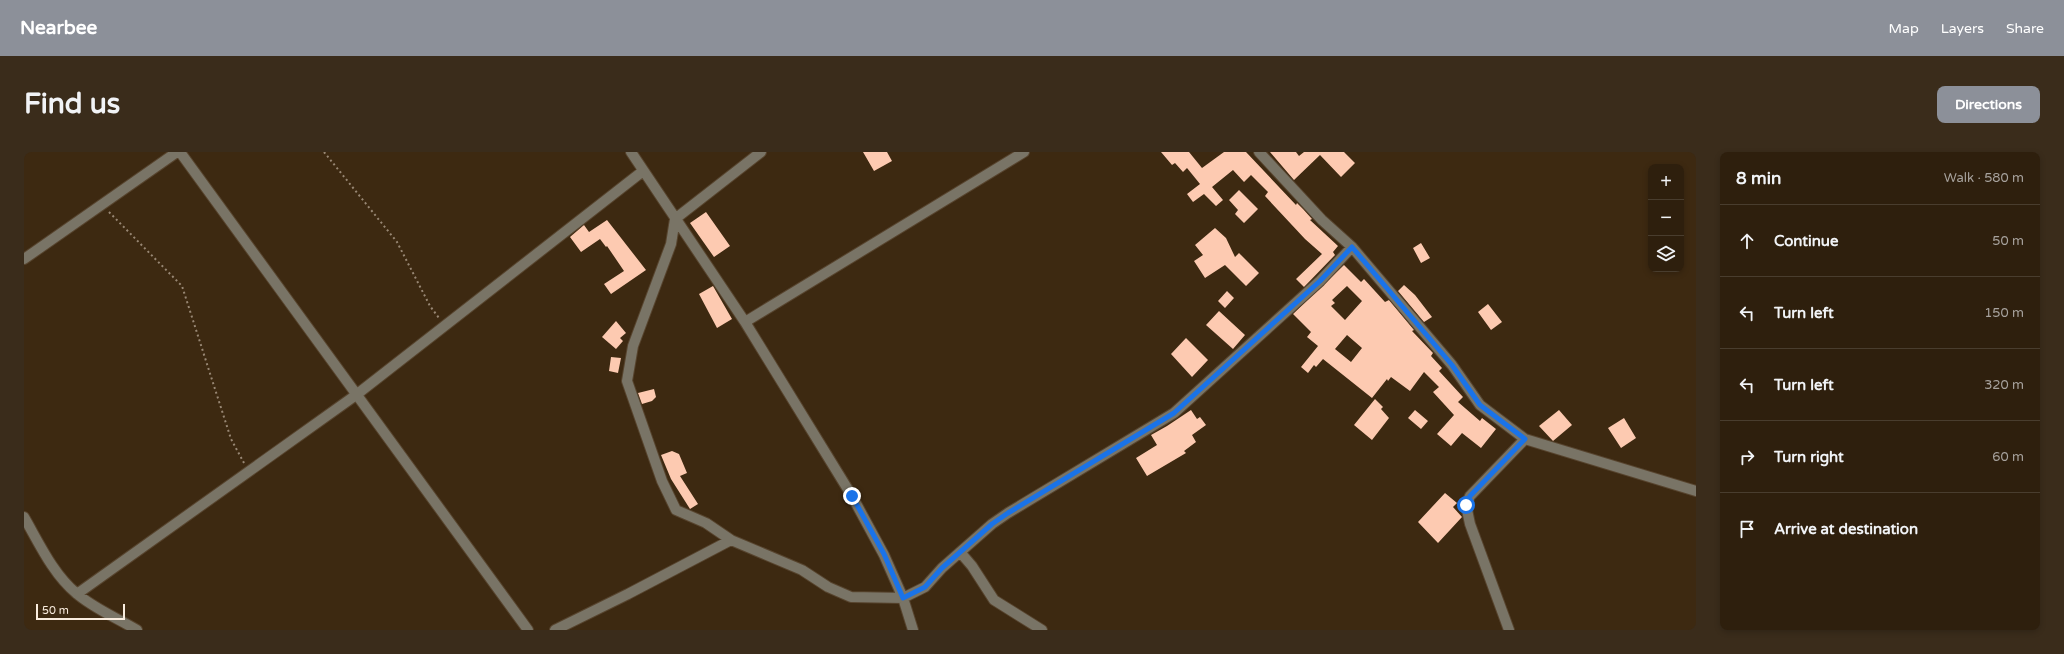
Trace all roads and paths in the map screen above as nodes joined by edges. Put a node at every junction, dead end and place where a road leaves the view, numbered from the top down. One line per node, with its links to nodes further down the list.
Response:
1 (178, 152): 8 (street); 14 (street)
2 (324, 152): 13 (path)
3 (631, 152): 7 (street)
4 (761, 152): 9 (street)
5 (1024, 152): 12 (street)
6 (1260, 152): 10 (street)
7 (643, 171): 9 (street); 13 (street)
8 (102, 205): 11 (street); 16 (path)
9 (675, 219): 12 (street); 19 (street)
10 (1352, 247): 15 (street); 20 (street)
11 (24, 259)
12 (745, 322): 22 (street)
13 (445, 326): 14 (street)
14 (356, 395): 16 (street); 25 (street)
15 (1525, 439): 17 (street); 30 (street)
16 (248, 470): 21 (street)
17 (1696, 491)
18 (24, 517): 21 (street)
19 (730, 540): 22 (street); 26 (street)
20 (960, 552): 22 (street); 29 (street)
21 (76, 594): 24 (street)
22 (903, 598): 23 (street)
23 (908, 619): 27 (street); 28 (street)
24 (137, 630)
25 (528, 630)
26 (555, 630)
27 (904, 630)
28 (913, 630)
29 (1042, 630)
30 (1509, 630)

